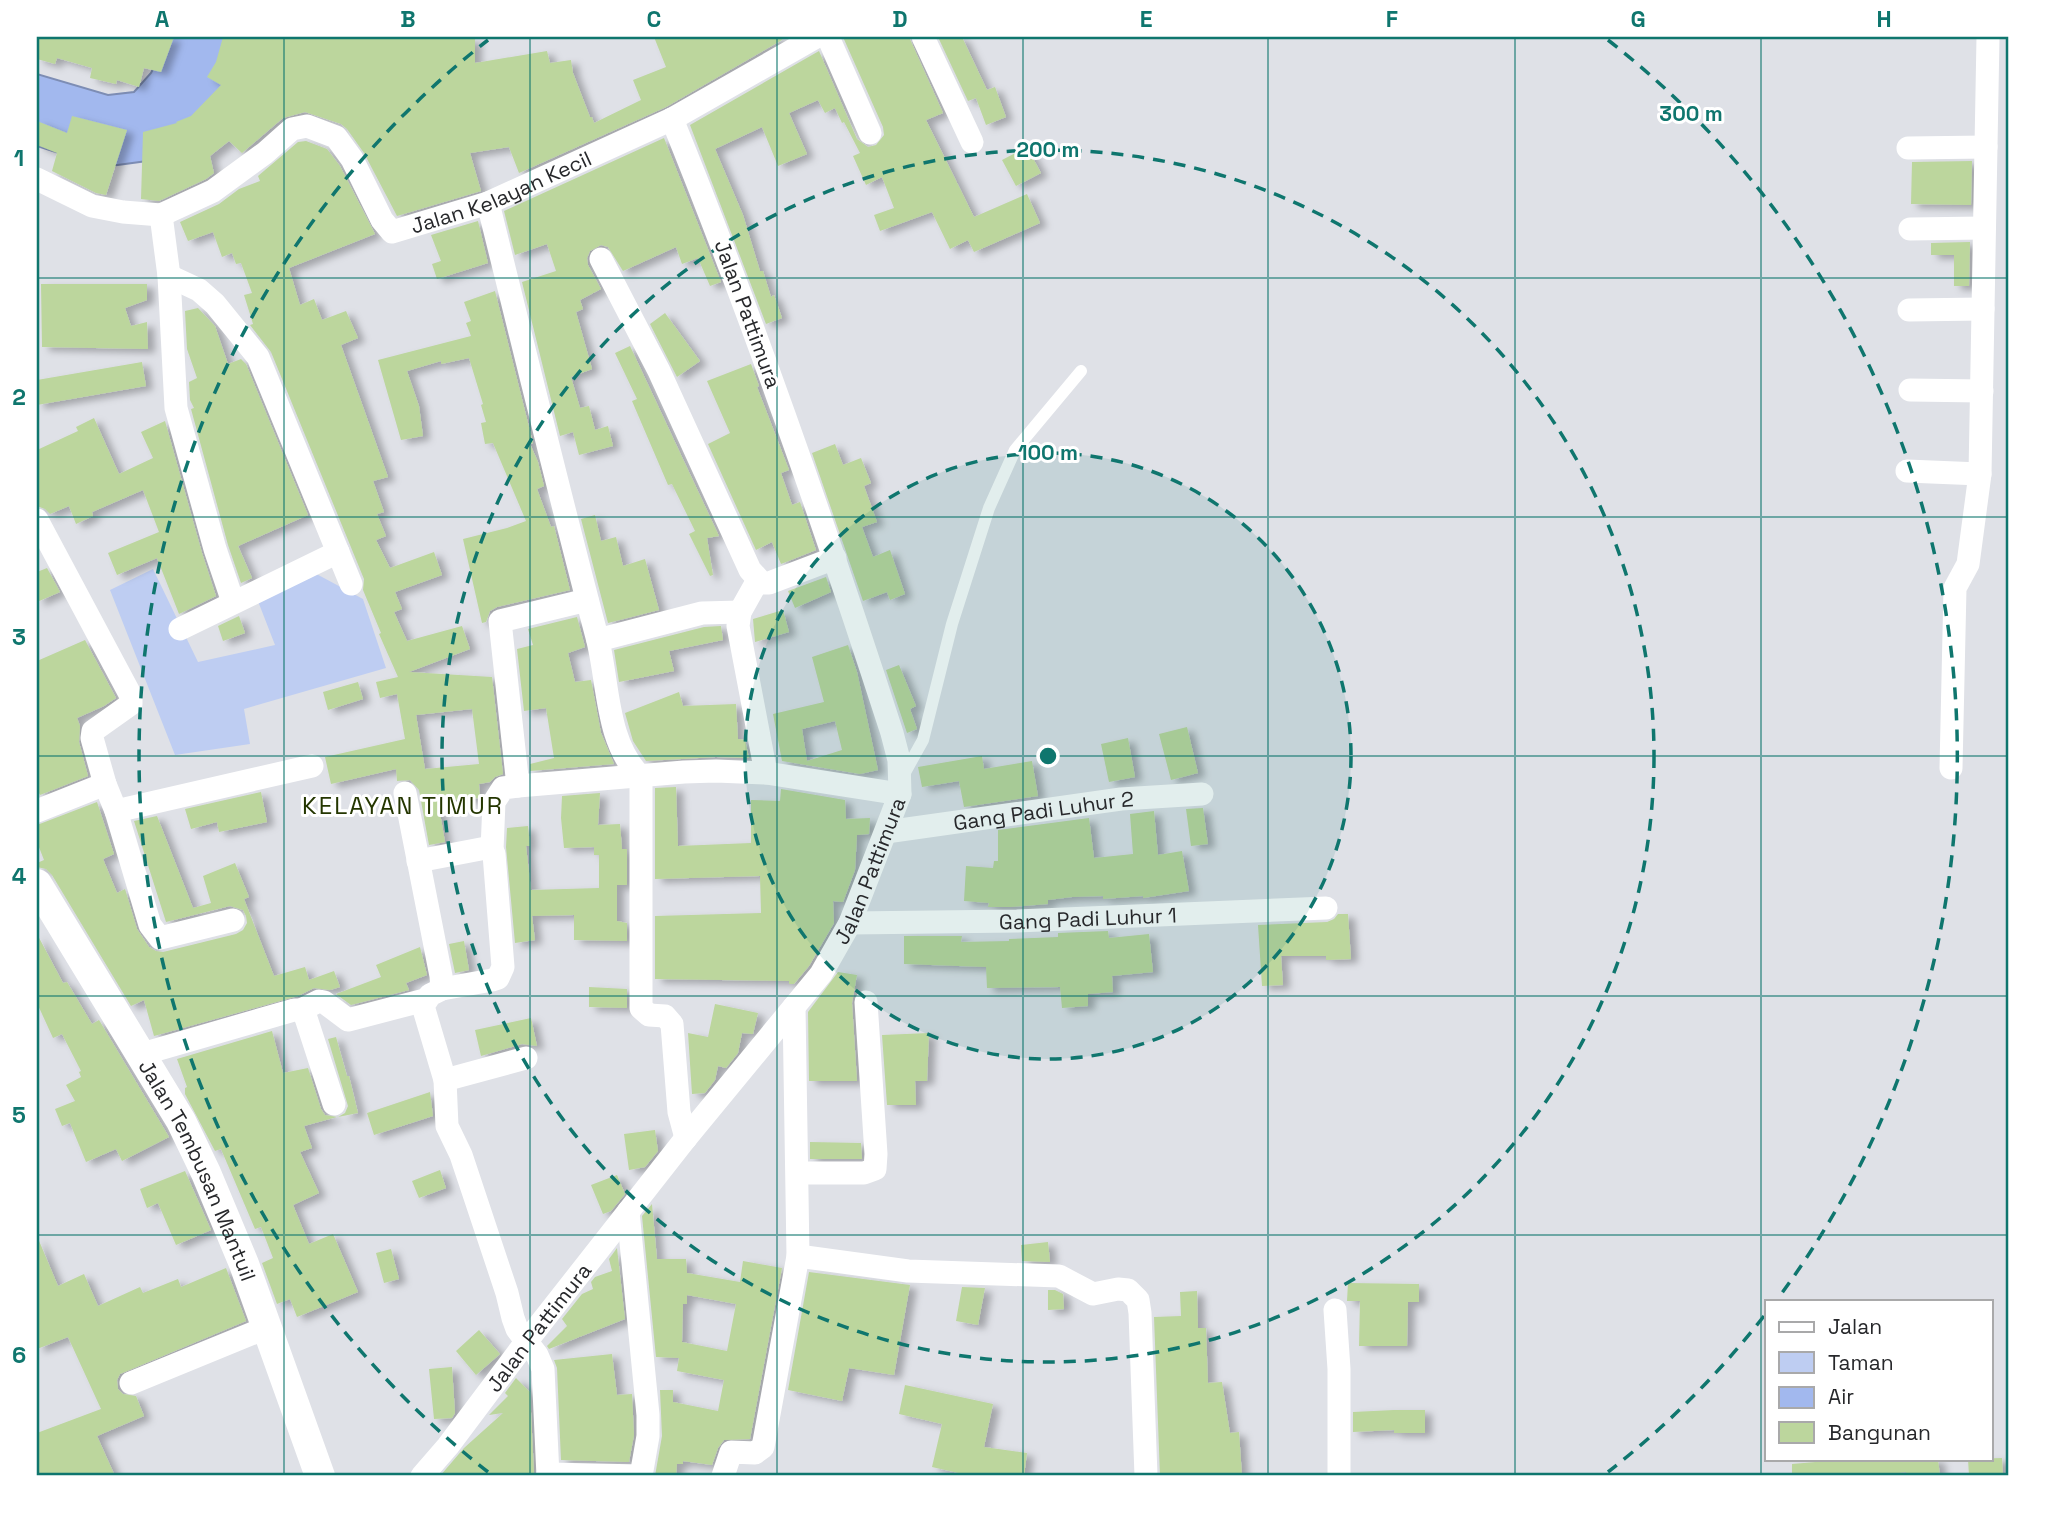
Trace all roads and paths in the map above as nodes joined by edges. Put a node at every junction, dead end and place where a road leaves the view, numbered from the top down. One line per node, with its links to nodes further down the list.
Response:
1 (816, 37): 5 (street, Jalan Kelayan Kecil)
2 (828, 37): 6 (street)
3 (923, 37): 7 (street)
4 (1988, 37): 9 (street)
5 (672, 119): 11 (street, Jalan Kelayan Kecil); 26 (street, Jalan Pattimura)
6 (870, 132)
7 (972, 142)
8 (1908, 148): 9 (street)
9 (1986, 148): 13 (street)
10 (37, 179): 12 (street)
11 (488, 203): 12 (street, Jalan Kelayan Kecil); 29 (street)
12 (161, 215): 16 (street)
13 (1984, 228): 14 (street); 17 (street)
14 (1910, 229)
15 (601, 259): 27 (street)
16 (169, 276): 25 (street); 30 (street)
17 (1983, 309): 18 (street); 21 (street)
18 (1909, 310)
19 (1081, 371): 40 (lane)
20 (1910, 390): 21 (street)
21 (1982, 391): 23 (street)
22 (1908, 471): 23 (street)
23 (1980, 474): 35 (street)
24 (37, 520): 38 (street)
25 (338, 552): 28 (street); 30 (street)
26 (835, 558): 27 (street); 40 (street, Jalan Pattimura)
27 (758, 580): 31 (street)
28 (351, 584)
29 (587, 600): 33 (street); 39 (street)
30 (233, 602): 32 (street)
31 (740, 612): 33 (street); 36 (street)
32 (180, 629)
33 (598, 640): 37 (street)
34 (312, 766): 44 (street)
35 (1951, 768)
36 (766, 773): 37 (street); 40 (street)
37 (640, 777): 39 (street); 60 (street)
38 (106, 784): 43 (street); 44 (street)
39 (518, 786): 46 (street)
40 (900, 787): 45 (street, Jalan Pattimura)
41 (405, 793): 47 (street)
42 (1202, 794): 45 (street, Gang Padi Luhur 2)
43 (37, 811)
44 (116, 811): 50 (street)
45 (886, 832): 51 (street, Jalan Pattimura)
46 (492, 850): 47 (street); 52 (street)
47 (418, 861): 52 (street)
48 (37, 884): 56 (street, Jalan Tembusan Mantuil)
49 (1326, 908): 51 (street, Gang Padi Luhur 1)
50 (233, 920)
51 (850, 923): 54 (street, Jalan Pattimura)
52 (433, 994): 55 (street); 58 (street)
53 (866, 1002): 61 (street)
54 (794, 1007): 60 (street, Jalan Pattimura); 61 (street)
55 (301, 1010): 56 (street); 59 (street)
56 (142, 1055): 65 (street, Jalan Tembusan Mantuil)
57 (526, 1058): 58 (street)
58 (445, 1080): 66 (street)
59 (334, 1104)
60 (686, 1139): 62 (street, Jalan Pattimura)
61 (798, 1173): 63 (street)
62 (628, 1212): 66 (street, Jalan Pattimura); 71 (street)
63 (799, 1256): 72 (street); 73 (street)
64 (1335, 1310): 74 (street)
65 (268, 1327): 67 (street); 69 (street, Jalan Tembusan Mantuil)
66 (526, 1342): 68 (street); 70 (street, Jalan Pattimura)
67 (131, 1383)
68 (548, 1475): 71 (street)
69 (320, 1476)
70 (422, 1476)
71 (641, 1476)
72 (723, 1476)
73 (1146, 1476)
74 (1339, 1476)

